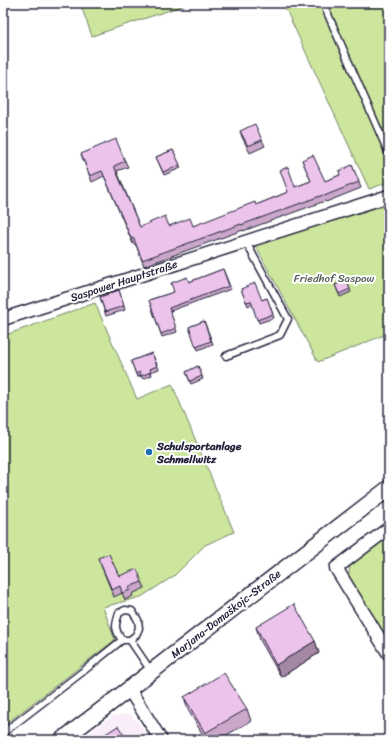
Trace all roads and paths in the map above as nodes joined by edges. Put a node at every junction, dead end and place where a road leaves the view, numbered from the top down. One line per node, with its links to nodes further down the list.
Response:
1 (324, 3): 2 (lane)
2 (389, 154)
3 (389, 196): 4 (street, Saspower Hauptstraße)
4 (246, 242): 5 (street, Saspower Hauptstraße); 6 (lane)
5 (3, 319)
6 (226, 356)
7 (389, 488): 12 (street, Marjana-Domaškojc-Straße)
8 (389, 528): 11 (street)
9 (122, 640): 10 (lane); 10 (lane); 14 (lane)
10 (130, 640): 12 (lane)
11 (389, 654)
12 (152, 672): 13 (street, Marjana-Domaškojc-Straße)
13 (129, 689): 15 (street, Marjana-Domaškojc-Straße); 16 (street)
14 (3, 733)
15 (62, 740)
16 (161, 740)

